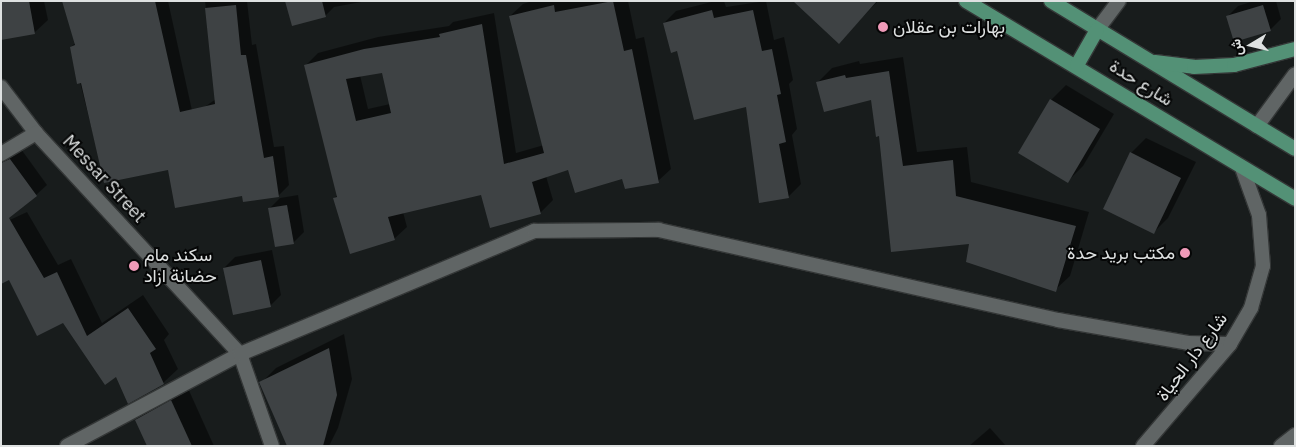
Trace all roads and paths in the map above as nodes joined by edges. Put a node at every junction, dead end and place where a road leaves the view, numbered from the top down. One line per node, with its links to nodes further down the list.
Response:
1 (966, 1): 7 (main road, شارع حدة)
2 (1051, 1): 4 (main road, شارع حدة)
3 (1119, 1): 4 (street)
4 (1097, 30): 6 (main road, شارع حدة); 7 (main road)
5 (1295, 49): 6 (main road)
6 (1150, 62): 10 (main road, شارع حدة)
7 (1076, 65): 14 (main road, شارع حدة)
8 (1295, 74): 10 (street)
9 (1, 87): 11 (street, Messar Street)
10 (1257, 126): 12 (main road, شارع حدة)
11 (36, 133): 13 (street); 17 (street, Messar Street)
12 (1295, 149)
13 (1, 154)
14 (1242, 168): 15 (main road, شارع حدة); 16 (street, شارع دار الحياة)
15 (1295, 199)
16 (1230, 344): 17 (street); 21 (street, شارع دار الحياة)
17 (240, 354): 19 (street); 20 (street, Messar Street)
18 (1295, 435): 22 (street)
19 (67, 446)
20 (272, 446)
21 (1144, 446)
22 (1281, 446)

